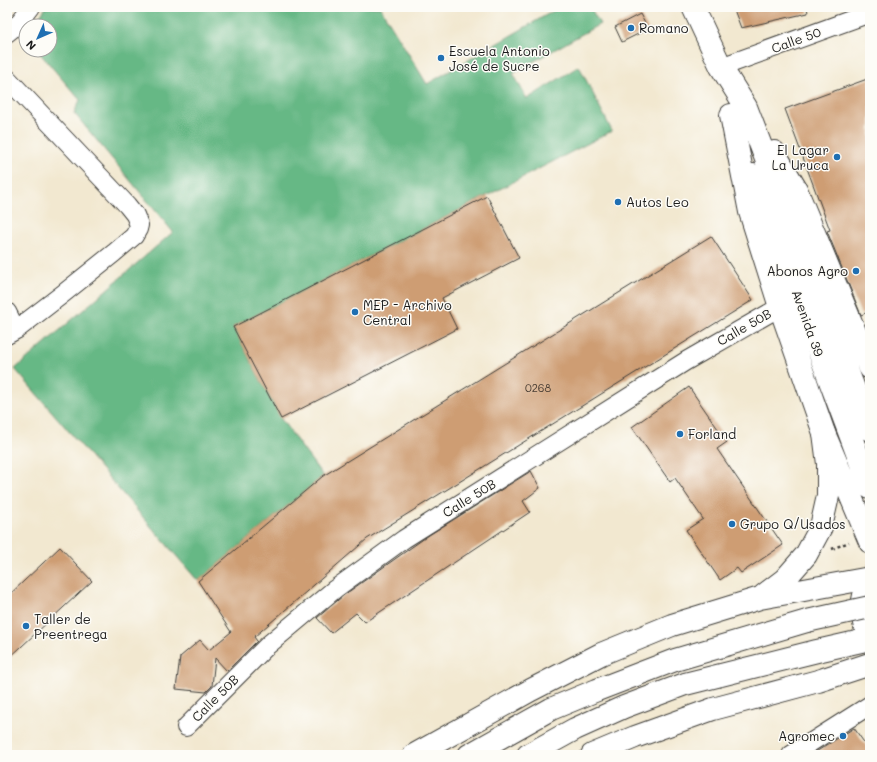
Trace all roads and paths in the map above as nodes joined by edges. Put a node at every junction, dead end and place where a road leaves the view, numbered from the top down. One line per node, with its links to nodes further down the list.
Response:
1 (31, 7): 4 (street)
2 (693, 7): 5 (main road, Avenida 39)
3 (870, 13): 5 (street, Calle 50)
4 (7, 33)
5 (721, 67): 7 (main road, Avenida 39)
6 (7, 78): 10 (street)
7 (738, 111): 8 (main road); 11 (main road); 12 (main road, Avenida 39); 14 (main road, Avenida 39)
8 (780, 306): 13 (main road); 25 (street, Calle 50B)
9 (7, 312): 10 (street)
10 (11, 332)
11 (870, 368)
12 (870, 430)
13 (824, 433): 15 (main road); 18 (main road)
14 (870, 488)
15 (868, 538): 16 (path)
16 (827, 551)
17 (870, 579): 18 (main road); 20 (main road)
18 (760, 598): 26 (main road)
19 (870, 607): 27 (main road, bridge)
20 (870, 639): 28 (main road)
21 (870, 664): 23 (main road)
22 (870, 680): 23 (main road)
23 (818, 681): 29 (main road)
24 (870, 705): 30 (street)
25 (186, 727)
26 (414, 755)
27 (469, 755)
28 (528, 755)
29 (592, 755)
30 (791, 755)

